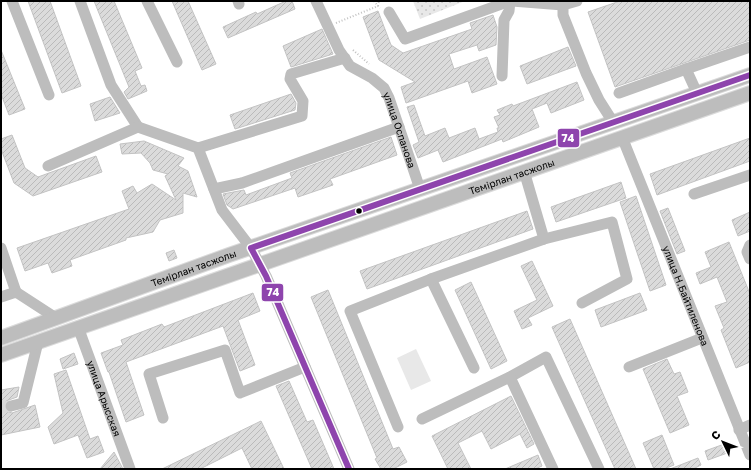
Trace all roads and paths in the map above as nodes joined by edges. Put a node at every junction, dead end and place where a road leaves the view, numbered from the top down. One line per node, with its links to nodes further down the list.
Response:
1 (12, 1): 22 (street)
2 (80, 1): 24 (street)
3 (147, 1): 15 (street)
4 (316, 1): 14 (street, улица Оспанова)
5 (374, 1): 10 (path)
6 (379, 1): 10 (path)
7 (511, 1): 9 (street); 11 (street); 18 (street)
8 (577, 1): 9 (street)
9 (563, 3): 23 (street)
10 (378, 6): 11 (path); 12 (path)
11 (389, 12)
12 (335, 23)
13 (750, 47): 16 (street)
14 (345, 58): 25 (street, улица Оспанова); 27 (street)
15 (177, 62)
16 (686, 69): 19 (street); 21 (street)
17 (750, 75): 21 (main road, Темірлан тасжолы)
18 (502, 76)
19 (619, 93)
20 (750, 93): 26 (main road, Темірлан тасжолы)
21 (696, 94): 23 (main road, Темірлан тасжолы)
22 (50, 95)
23 (613, 122): 32 (main road, Темірлан тасжолы)
24 (138, 127): 27 (street); 28 (street)
25 (399, 127): 31 (street); 32 (street, улица Оспанова)
26 (622, 137): 29 (main road, Темірлан тасжолы); 47 (street, улица Н.Байтиленова)
27 (198, 148): 31 (street)
28 (48, 166)
29 (524, 171): 34 (street); 39 (main road, Темірлан тасжолы)
30 (750, 175): 33 (street)
31 (214, 189): 37 (street)
32 (420, 189): 37 (main road, Темірлан тасжолы)
33 (694, 194)
34 (544, 239): 40 (street); 43 (street)
35 (750, 245): 38 (street)
36 (1, 248): 41 (street)
37 (251, 248): 39 (street); 44 (main road, Темірлан тасжолы)
38 (750, 259)
39 (260, 264): 45 (main road, Темірлан тасжолы); 50 (street)
40 (432, 279): 52 (street); 58 (street)
41 (16, 292): 42 (street); 44 (street)
42 (1, 297)
43 (582, 303)
44 (56, 318): 46 (main road, Темірлан тасжолы)
45 (78, 327): 48 (main road, Темірлан тасжолы); 61 (street, улица Арысская)
46 (1, 338)
47 (702, 338): 51 (street); 59 (street, улица Н.Байтиленова)
48 (38, 342): 49 (main road, Темірлан тасжолы); 54 (street)
49 (1, 355)
50 (306, 367): 55 (street); 62 (street)
51 (629, 367)
52 (474, 368)
53 (510, 377): 56 (street); 63 (street); 64 (street)
54 (11, 406)
55 (163, 418)
56 (422, 419)
57 (750, 425): 59 (street)
58 (398, 427)
59 (740, 430): 60 (street, улица Н.Байтиленова)
60 (750, 455)
61 (130, 469)
62 (349, 469)
63 (553, 469)
64 (599, 469)

